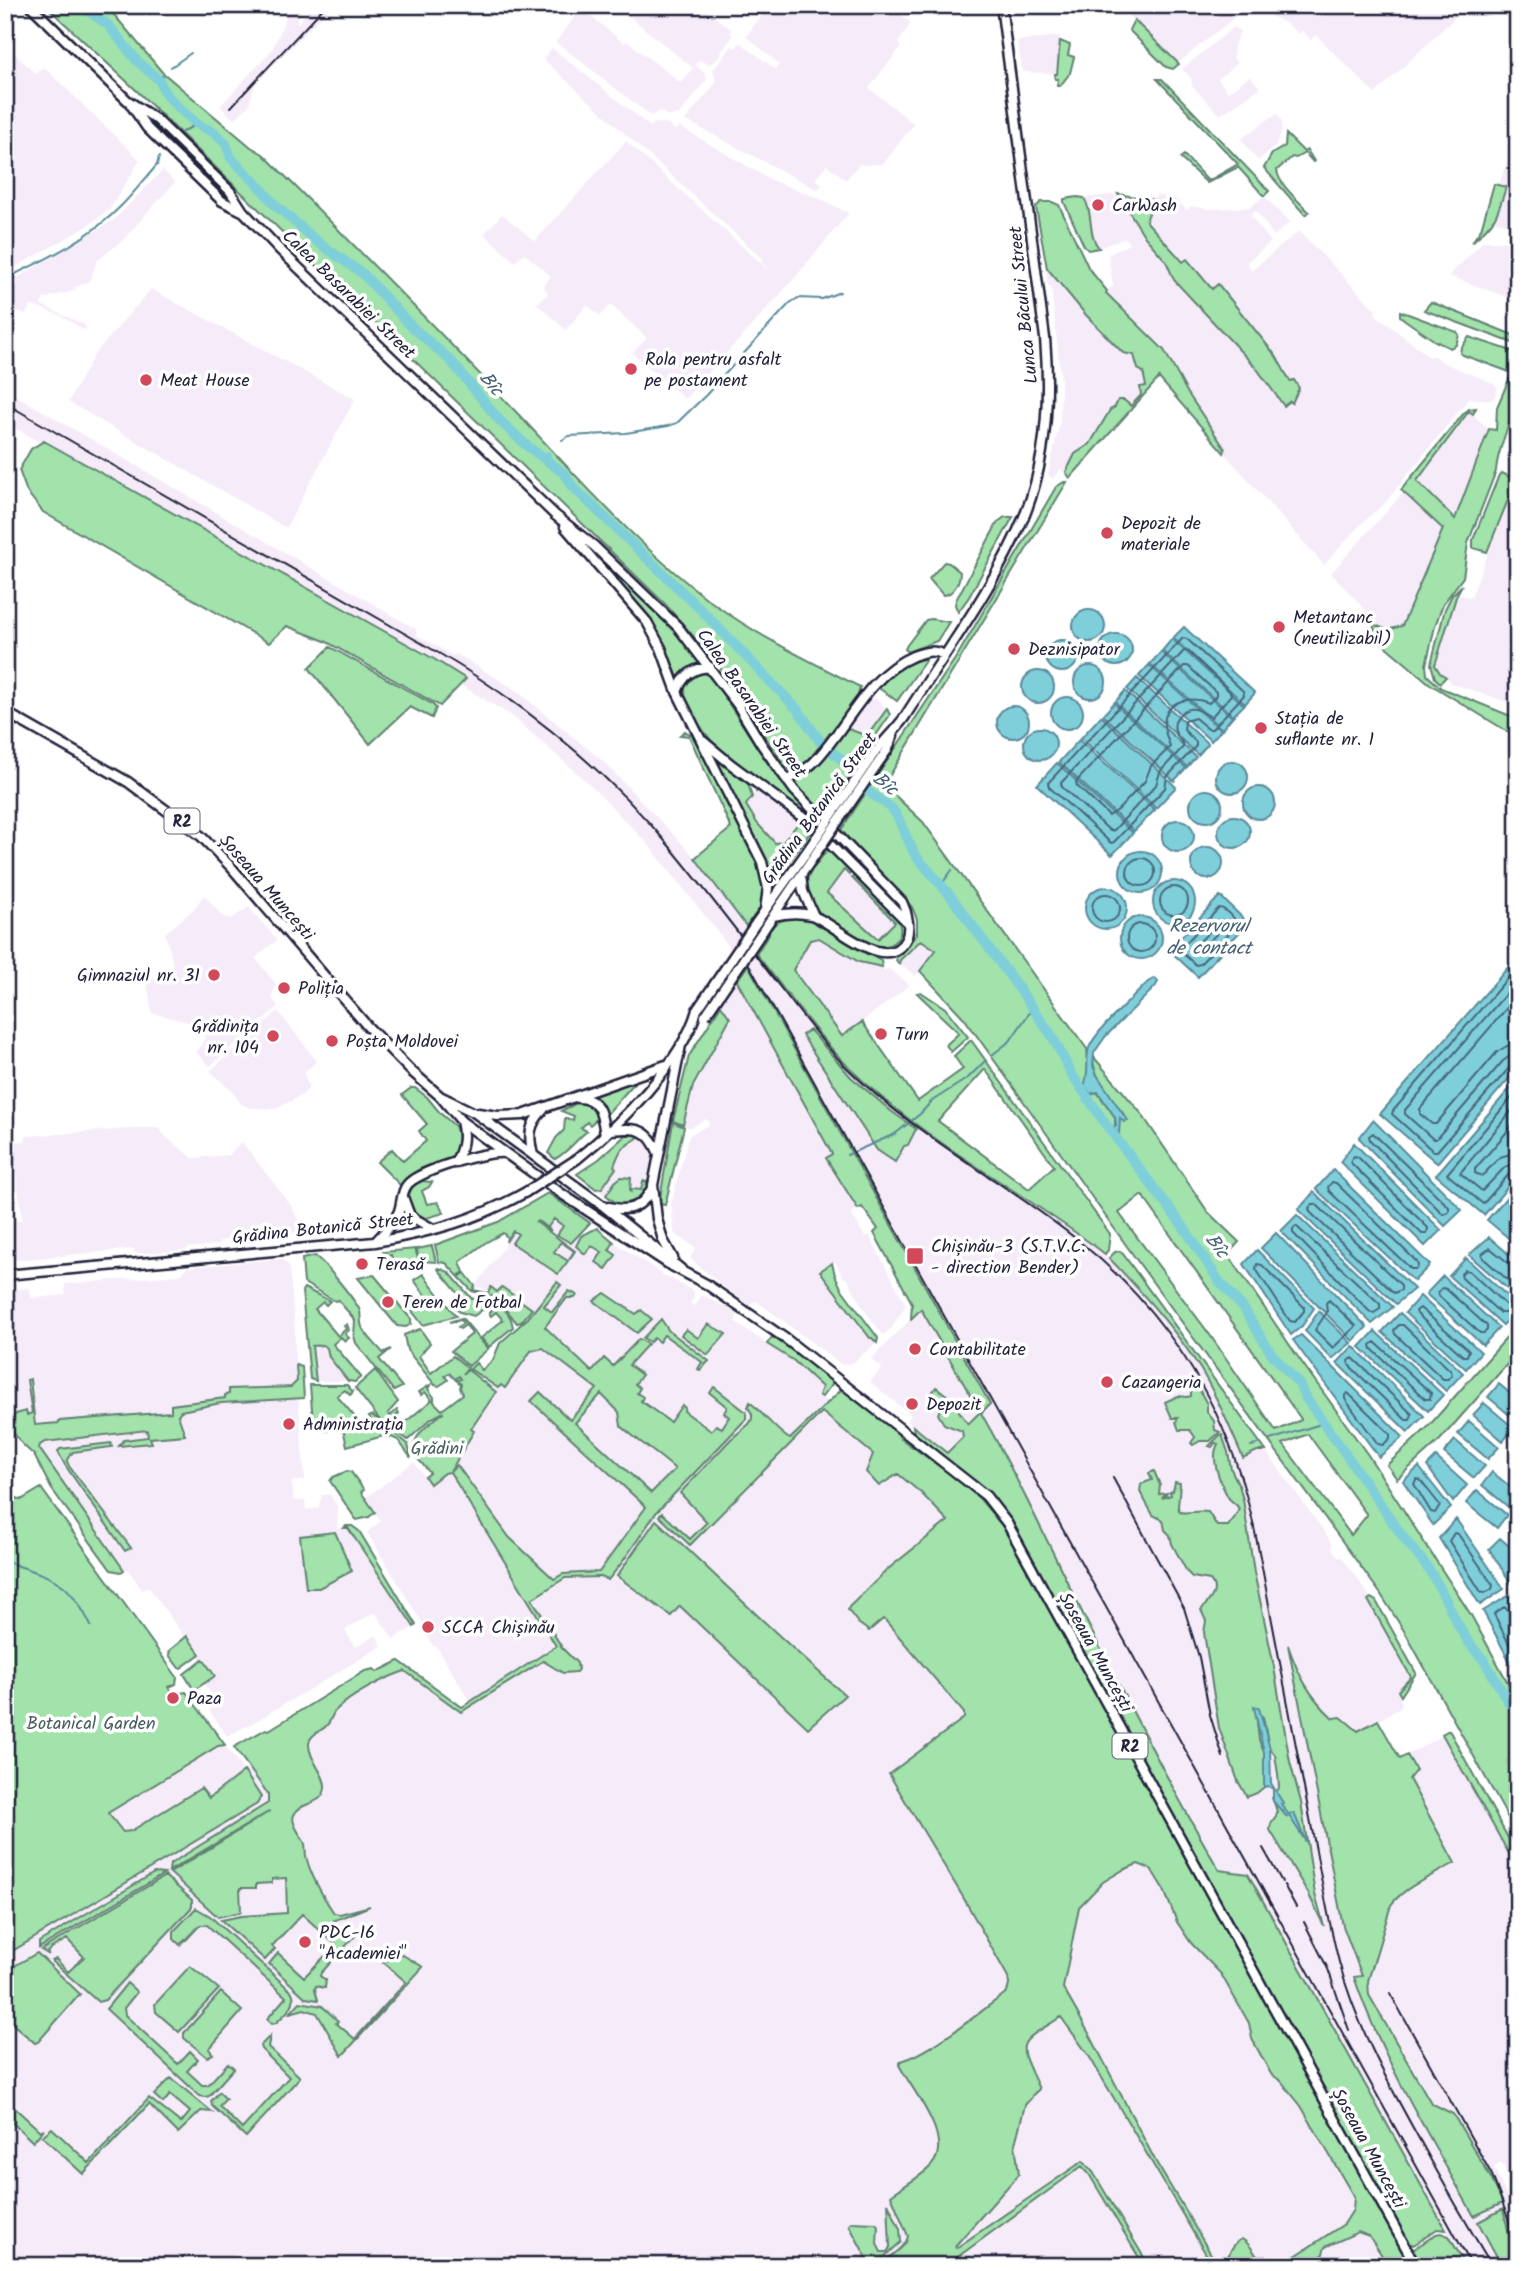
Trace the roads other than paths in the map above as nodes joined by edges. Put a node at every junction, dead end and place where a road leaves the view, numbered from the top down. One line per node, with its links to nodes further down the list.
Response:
1 (30, 5): 3 (main road, Calea Basarabiei Street)
2 (1001, 5): 10 (main road, Lunca Bâcului Street)
3 (127, 100): 4 (main road, Calea Basarabiei Street); 5 (main road, Calea Basarabiei Street)
4 (157, 120): 5 (main road); 6 (main road, Calea Basarabiei Street)
5 (147, 128): 7 (main road, Calea Basarabiei Street)
6 (214, 176): 7 (main road); 8 (main road, Calea Basarabiei Street)
7 (205, 183): 8 (main road, Calea Basarabiei Street)
8 (243, 211): 9 (main road, Calea Basarabiei Street)
9 (555, 515): 11 (main road, Calea Basarabiei Street); 12 (main road, Calea Basarabiei Street)
10 (944, 655): 14 (main road, Lunca Bâcului Street); 16 (main road)
11 (710, 667): 12 (main road); 16 (main road, Calea Basarabiei Street)
12 (677, 692): 15 (main road, Calea Basarabiei Street)
13 (5, 712): 27 (main road, Șoseaua Muncești / R2)
14 (894, 732): 17 (main road, Grădina Botanică Street, bridge)
15 (701, 739): 20 (main road, Calea Basarabiei Street); 21 (main road)
16 (787, 780): 19 (main road, Calea Basarabiei Street)
17 (809, 856): 18 (main road, Grădina Botanică Street); 21 (main road, Grădina Botanică Street)
18 (801, 875): 21 (main road, Grădina Botanică Street); 22 (main road)
19 (902, 902): 20 (main road); 23 (main road, Calea Basarabiei Street)
20 (895, 910): 23 (main road, Calea Basarabiei Street)
21 (769, 913): 22 (main road); 24 (main road, Grădina Botanică Street, bridge); 24 (main road, Grădina Botanică Street, bridge)
22 (814, 916): 23 (main road)
23 (907, 922)
24 (692, 1027): 25 (main road, Grădina Botanică Street)
25 (681, 1045): 26 (main road, Grădina Botanică Street); 34 (main road)
26 (666, 1065): 28 (main road); 32 (main road, Grădina Botanică Street)
27 (440, 1096): 30 (main road, Șoseaua Muncești / R2); 31 (main road, Șoseaua Muncești / R2)
28 (573, 1099): 29 (main road); 32 (main road)
29 (544, 1109): 30 (main road); 35 (main road)
30 (475, 1113): 35 (main road, Șoseaua Muncești / R2)
31 (461, 1121): 33 (main road, Șoseaua Muncești / R2); 36 (main road)
32 (608, 1133): 34 (main road); 42 (main road, Grădina Botanică Street, bridge)
33 (504, 1153): 36 (main road); 44 (main road, Șoseaua Muncești / R2)
34 (659, 1154): 37 (main road)
35 (533, 1155): 39 (main road, Șoseaua Muncești / R2)
36 (455, 1163): 38 (main road)
37 (653, 1185): 40 (main road); 40 (main road)
38 (403, 1195): 42 (main road); 43 (main road)
39 (602, 1205): 40 (main road); 44 (main road, Șoseaua Muncești / R2)
40 (646, 1210): 41 (main road)
41 (660, 1229): 44 (main road); 45 (main road)
42 (436, 1230): 43 (main road, Grădina Botanică Street)
43 (375, 1242): 47 (main road, Grădina Botanică Street)
44 (650, 1248): 45 (main road, Șoseaua Muncești / R2); 46 (main road, Șoseaua Muncești / R2)
45 (674, 1261): 46 (main road, Șoseaua Muncești / R2)
46 (684, 1271): 48 (main road, Șoseaua Muncești / R2)
47 (5, 1275)
48 (1416, 2266)

